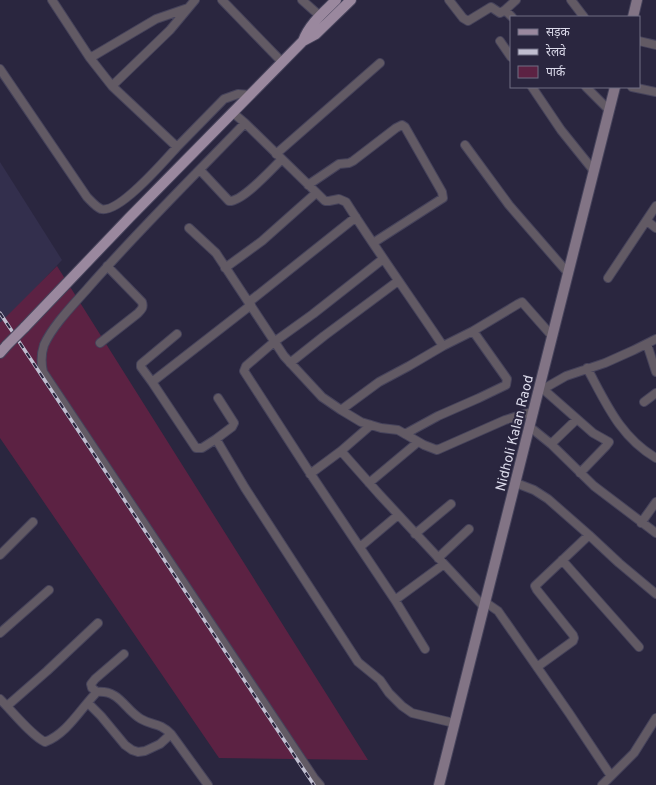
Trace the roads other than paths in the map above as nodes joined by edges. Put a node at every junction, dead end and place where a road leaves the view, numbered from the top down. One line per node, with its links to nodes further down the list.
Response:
1 (52, 0): 22 (street)
2 (195, 0): 11 (street)
3 (222, 0): 23 (street)
4 (302, 0): 13 (street)
5 (336, 0): 13 (main road)
6 (351, 0): 17 (main road)
7 (449, 0): 12 (street)
8 (516, 0): 12 (street)
9 (570, 0): 15 (street)
10 (637, 0): 16 (street)
11 (188, 8): 22 (street); 26 (street)
12 (505, 10): 14 (street)
13 (320, 16): 17 (main road)
14 (511, 16)
15 (583, 16)
16 (633, 16)
17 (303, 41): 23 (main road)
18 (640, 41): 20 (street)
19 (500, 42): 21 (street)
20 (656, 45)
21 (510, 56)
22 (90, 58): 26 (street)
23 (282, 62): 32 (main road)
24 (380, 63): 38 (street)
25 (0, 69): 37 (street)
26 (112, 86): 37 (street)
27 (533, 88): 40 (street)
28 (587, 88): 33 (street)
29 (615, 88): 33 (street, Nidholi Kalan Raod)
30 (637, 88): 31 (street)
31 (656, 92)
32 (250, 95): 34 (main road); 37 (street)
33 (609, 110): 40 (street, Nidholi Kalan Raod)
34 (232, 112): 35 (street); 64 (main road, bridge)
35 (245, 123): 38 (street); 39 (street)
36 (465, 145): 52 (street)
37 (177, 147)
38 (279, 156): 39 (street); 41 (street)
39 (200, 170): 50 (street)
40 (594, 172): 52 (street, Nidholi Kalan Raod)
41 (308, 185): 42 (street); 48 (street)
42 (316, 193): 44 (street); 51 (street)
43 (656, 206): 45 (street)
44 (356, 217): 48 (street); 55 (street)
45 (647, 222): 47 (street); 53 (street)
46 (189, 228): 51 (street)
47 (656, 228)
48 (373, 243): 49 (street)
49 (383, 259): 54 (street); 60 (street)
50 (107, 266): 61 (street); 121 (street)
51 (225, 268): 55 (street)
52 (568, 273): 58 (street, Nidholi Kalan Raod)
53 (608, 278)
54 (398, 280): 63 (street); 65 (street)
55 (250, 303): 60 (street); 68 (street)
56 (473, 331): 58 (street); 63 (street); 78 (street)
57 (177, 334): 68 (street)
58 (552, 336): 69 (street, Nidholi Kalan Raod)
59 (656, 339): 62 (street)
60 (274, 342): 65 (street); 85 (street)
61 (100, 343)
62 (647, 344): 66 (street); 67 (street)
63 (442, 346): 73 (street)
64 (4, 349)
65 (290, 363): 73 (street)
66 (587, 368): 69 (street); 83 (street)
67 (656, 372)
68 (152, 382): 79 (street)
69 (541, 391): 74 (street, Nidholi Kalan Raod); 75 (street)
70 (656, 393): 72 (street)
71 (218, 398): 79 (street)
72 (644, 402)
73 (341, 410): 76 (street)
74 (534, 411): 77 (street, Nidholi Kalan Raod); 80 (street)
75 (577, 419): 81 (street); 84 (street)
76 (371, 425): 78 (street); 82 (street)
77 (530, 427): 81 (street); 87 (street, Nidholi Kalan Raod)
78 (405, 434): 80 (street)
79 (216, 439): 117 (street)
80 (418, 442): 86 (street)
81 (551, 444): 84 (street)
82 (341, 451): 85 (street); 86 (street)
83 (656, 458)
84 (580, 473): 92 (street)
85 (310, 474): 97 (street)
86 (369, 483): 90 (street)
87 (516, 483): 96 (street); 105 (street, Nidholi Kalan Raod)
88 (656, 502): 92 (street)
89 (451, 504): 95 (street)
90 (398, 515): 95 (street); 97 (street)
91 (33, 522): 98 (street)
92 (642, 522): 94 (street)
93 (470, 529): 99 (street)
94 (656, 533)
95 (415, 534): 99 (street)
96 (589, 534): 100 (street); 103 (street)
97 (360, 547): 104 (street)
98 (0, 555)
99 (438, 558): 101 (street)
100 (562, 560): 108 (street); 111 (street)
101 (444, 564): 104 (street); 105 (street)
102 (49, 590): 107 (street)
103 (656, 594)
104 (396, 600): 109 (street)
105 (485, 605): 111 (street); 117 (street, Nidholi Kalan Raod)
106 (98, 623): 115 (street)
107 (0, 633)
108 (639, 647)
109 (426, 649)
110 (124, 654): 112 (street)
111 (537, 667): 119 (street)
112 (96, 692): 114 (street); 118 (street)
113 (0, 699): 115 (street)
114 (88, 703): 115 (street); 118 (street)
115 (7, 706)
116 (656, 718): 119 (street)
117 (454, 723): 122 (street, Nidholi Kalan Raod)
118 (171, 734): 120 (street)
119 (611, 776): 123 (street)
120 (208, 785)
121 (320, 785)
122 (439, 785)
123 (602, 785)

